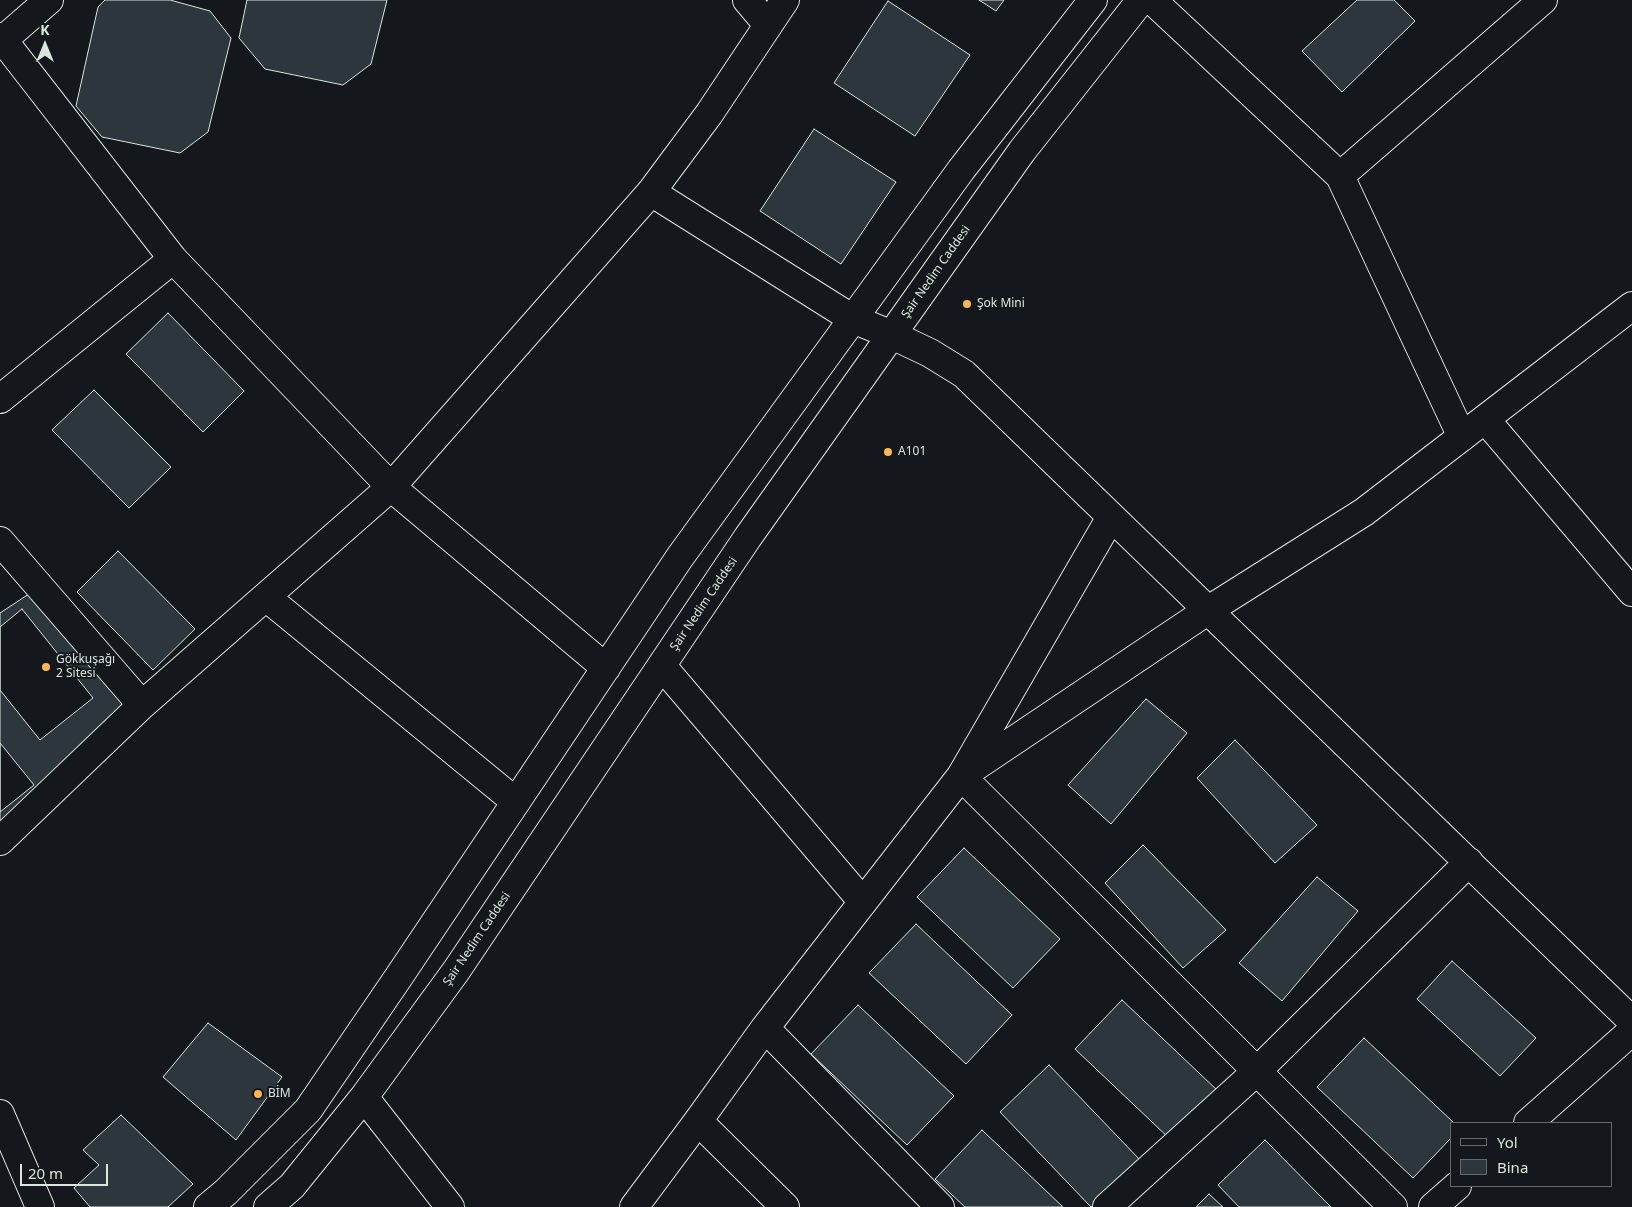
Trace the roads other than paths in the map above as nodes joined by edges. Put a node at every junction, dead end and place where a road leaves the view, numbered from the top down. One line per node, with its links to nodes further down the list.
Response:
1 (49, 0): 9 (street)
2 (747, 0): 8 (street)
3 (785, 0): 8 (street)
4 (1093, 0): 14 (street)
5 (1141, 0): 15 (street, Şair Nedim Caddesi)
6 (1152, 0): 10 (street)
7 (1543, 0): 10 (street)
8 (768, 24): 11 (street)
9 (1, 40): 12 (street)
10 (1340, 176): 18 (street)
11 (651, 192): 14 (street); 19 (street)
12 (173, 259): 16 (street); 19 (street)
13 (1632, 306): 17 (street)
14 (853, 319): 15 (street); 26 (street)
15 (892, 335): 20 (street); 25 (street, Şair Nedim Caddesi)
16 (0, 399)
17 (1486, 419): 18 (street); 22 (street)
18 (1462, 438): 24 (street)
19 (392, 487): 23 (street); 26 (street)
20 (1111, 517): 24 (street); 28 (street)
21 (0, 541): 27 (street)
22 (1632, 592)
23 (266, 597): 27 (street); 29 (street)
24 (1207, 611): 28 (street); 31 (street)
25 (662, 666): 32 (street); 37 (street, Şair Nedim Caddesi)
26 (606, 668): 29 (street)
27 (142, 705): 30 (street)
28 (961, 776): 32 (street); 36 (street)
29 (516, 802): 43 (street)
30 (0, 841)
31 (1469, 862): 33 (street); 36 (street)
32 (863, 902): 34 (street)
33 (1632, 1021)
34 (765, 1028): 39 (street); 48 (street)
35 (1632, 1031): 40 (street)
36 (1257, 1071): 49 (street); 50 (street)
37 (364, 1097): 44 (street, Şair Nedim Caddesi); 45 (street)
38 (0, 1114): 42 (street)
39 (698, 1122): 46 (street); 47 (street)
40 (1529, 1122)
41 (1456, 1187): 51 (street)
42 (40, 1207)
43 (208, 1207)
44 (268, 1207)
45 (450, 1207)
46 (634, 1207)
47 (785, 1207)
48 (940, 1207)
49 (1107, 1207)
50 (1393, 1207)
51 (1433, 1207)

